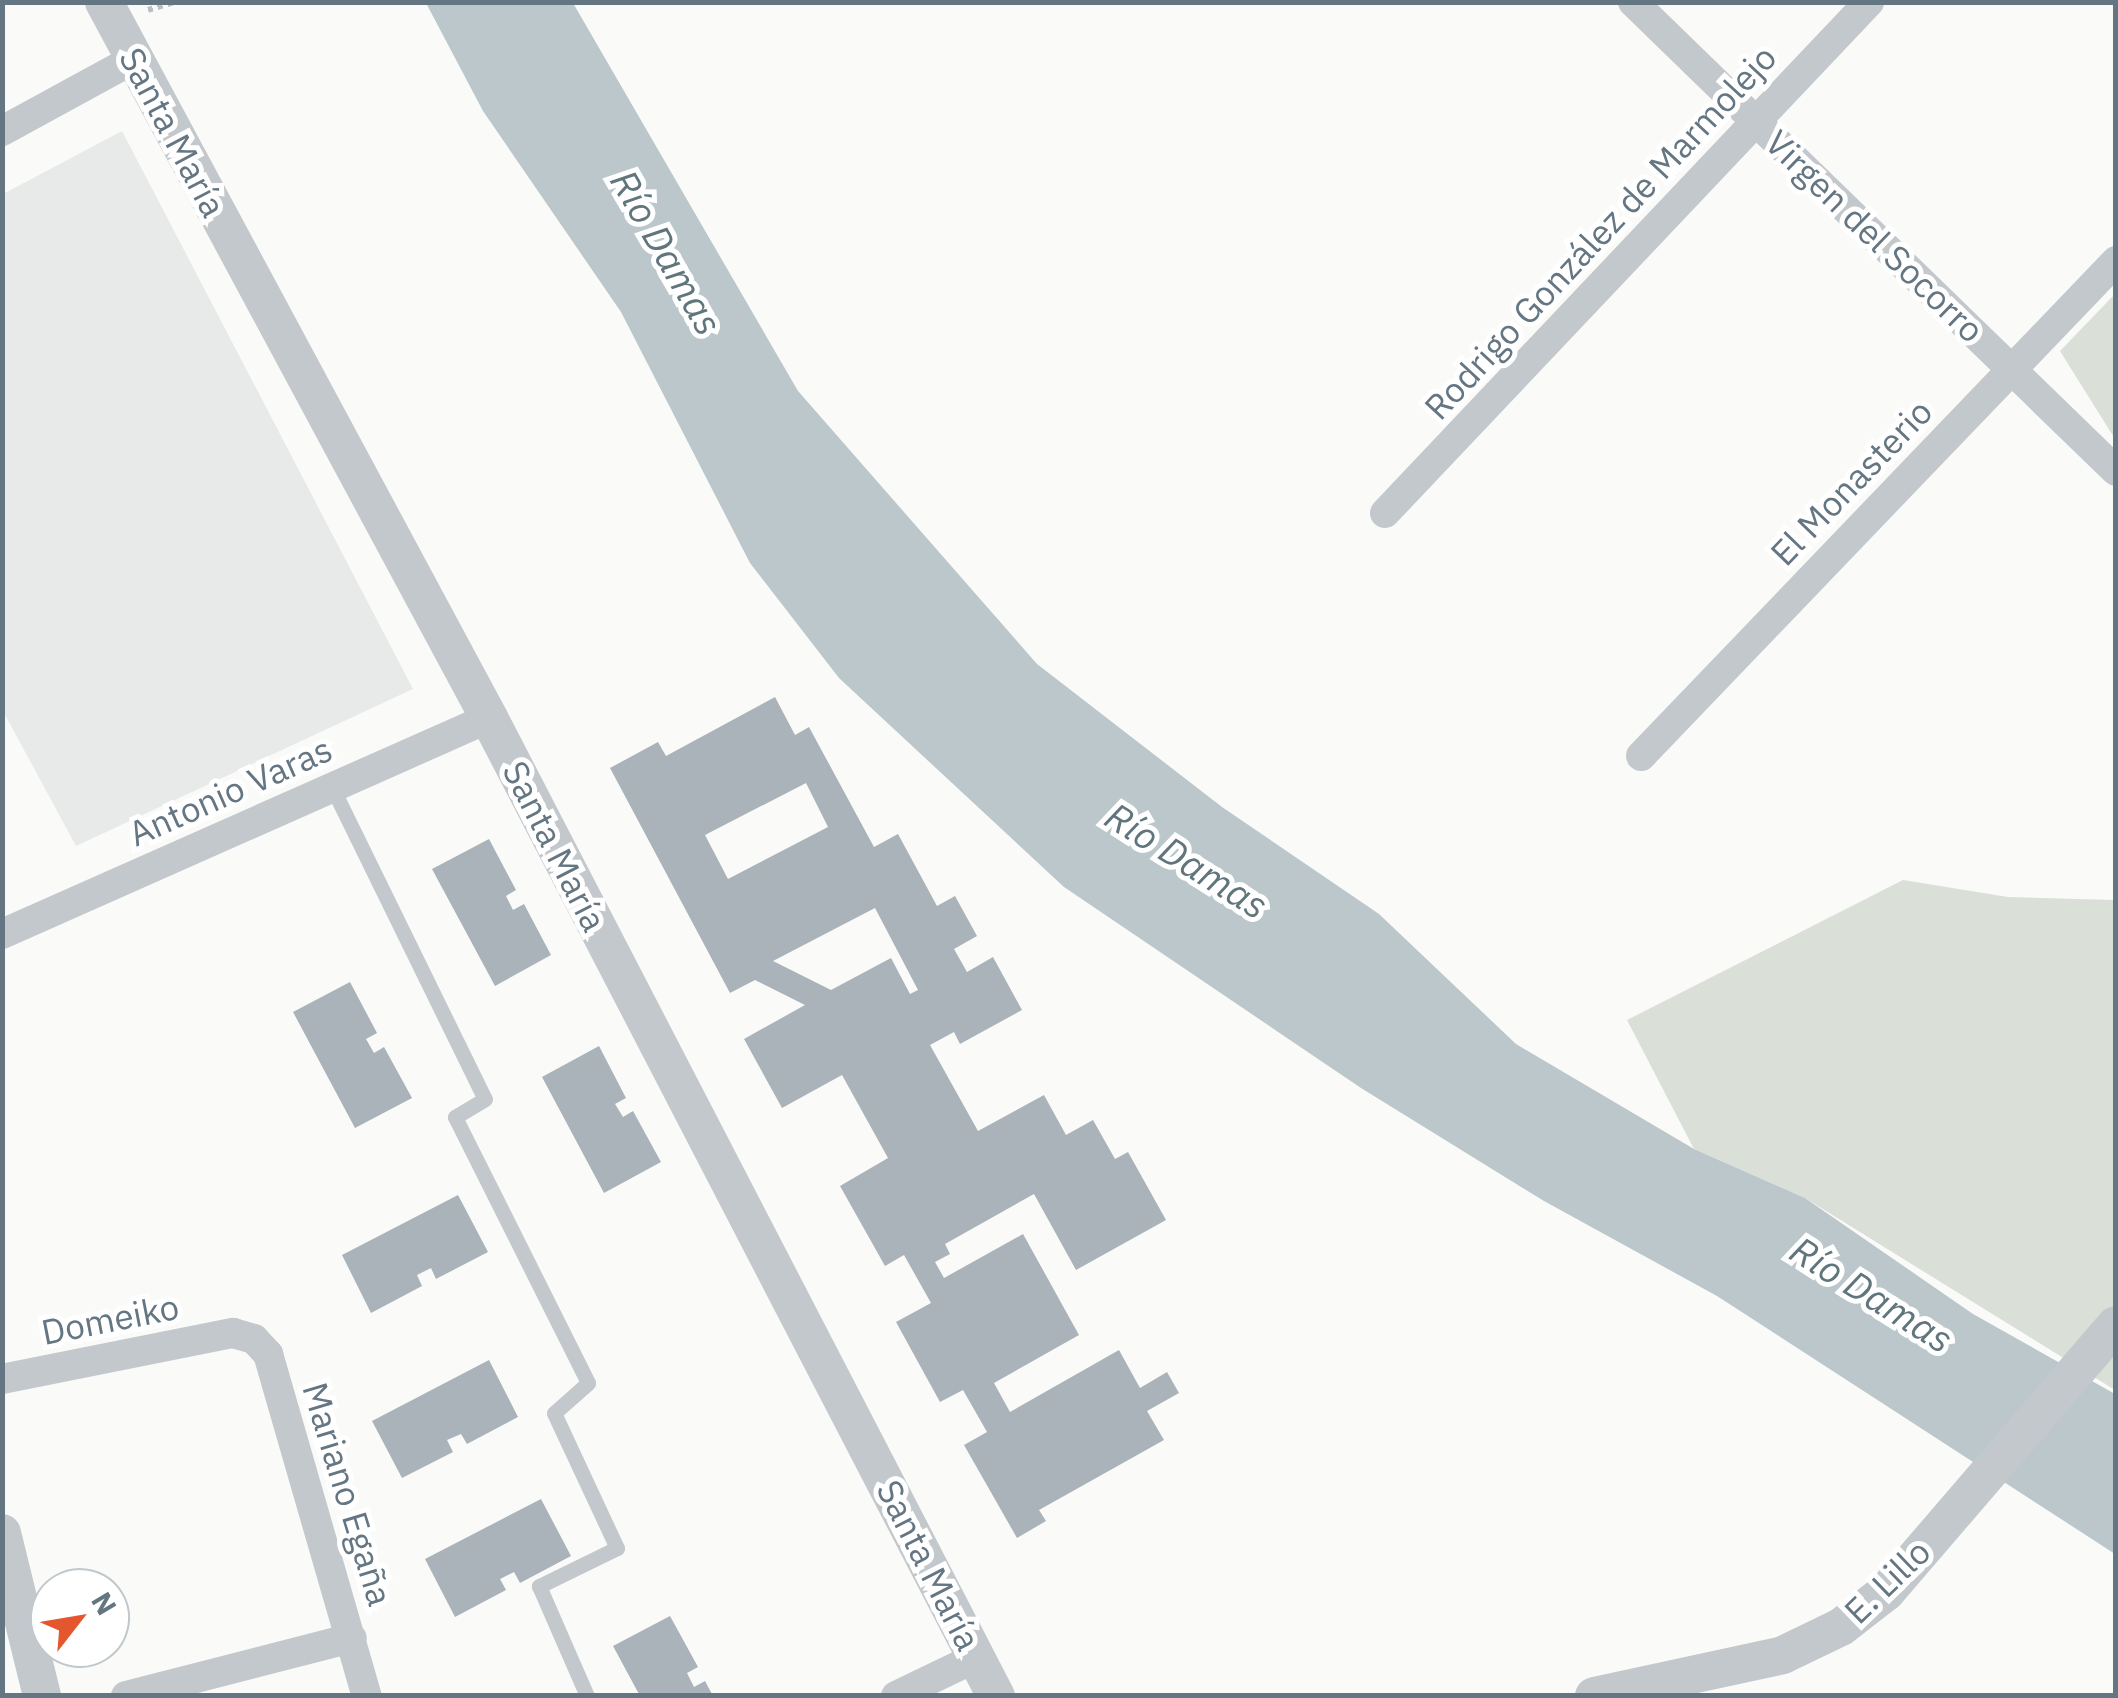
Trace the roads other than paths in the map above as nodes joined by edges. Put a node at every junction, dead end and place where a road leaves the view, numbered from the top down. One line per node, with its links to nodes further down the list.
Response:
1 (104, 2): 4 (street, Santa María)
2 (1633, 2): 5 (street, Virgen del Socorro)
3 (1868, 2): 5 (street, Rodrigo González de Marmolejo)
4 (134, 58): 6 (street); 11 (street, Santa María)
5 (1756, 122): 8 (street, Virgen del Socorro); 10 (street, Rodrigo González de Marmolejo)
6 (2, 131)
7 (2116, 261): 8 (street, El Monasterio)
8 (2011, 369): 9 (street, Virgen del Socorro); 12 (street, El Monasterio)
9 (2116, 470)
10 (1385, 513)
11 (489, 718): 13 (street, Antonio Varas); 20 (street, Santa María)
12 (1641, 756)
13 (332, 786): 14 (street, Antonio Varas); 24 (lane)
14 (2, 934)
15 (2116, 1325): 27 (street, E. Lillo)
16 (233, 1333): 17 (street, Domeiko); 19 (street, Mariano Egaña)
17 (2, 1379)
18 (2, 1532): 21 (street)
19 (352, 1638): 22 (street); 23 (street, Mariano Egaña)
20 (977, 1657): 25 (street); 26 (street, Santa María)
21 (42, 1696)
22 (126, 1696)
23 (367, 1696)
24 (588, 1696)
25 (896, 1696)
26 (996, 1696)
27 (1594, 1696)

